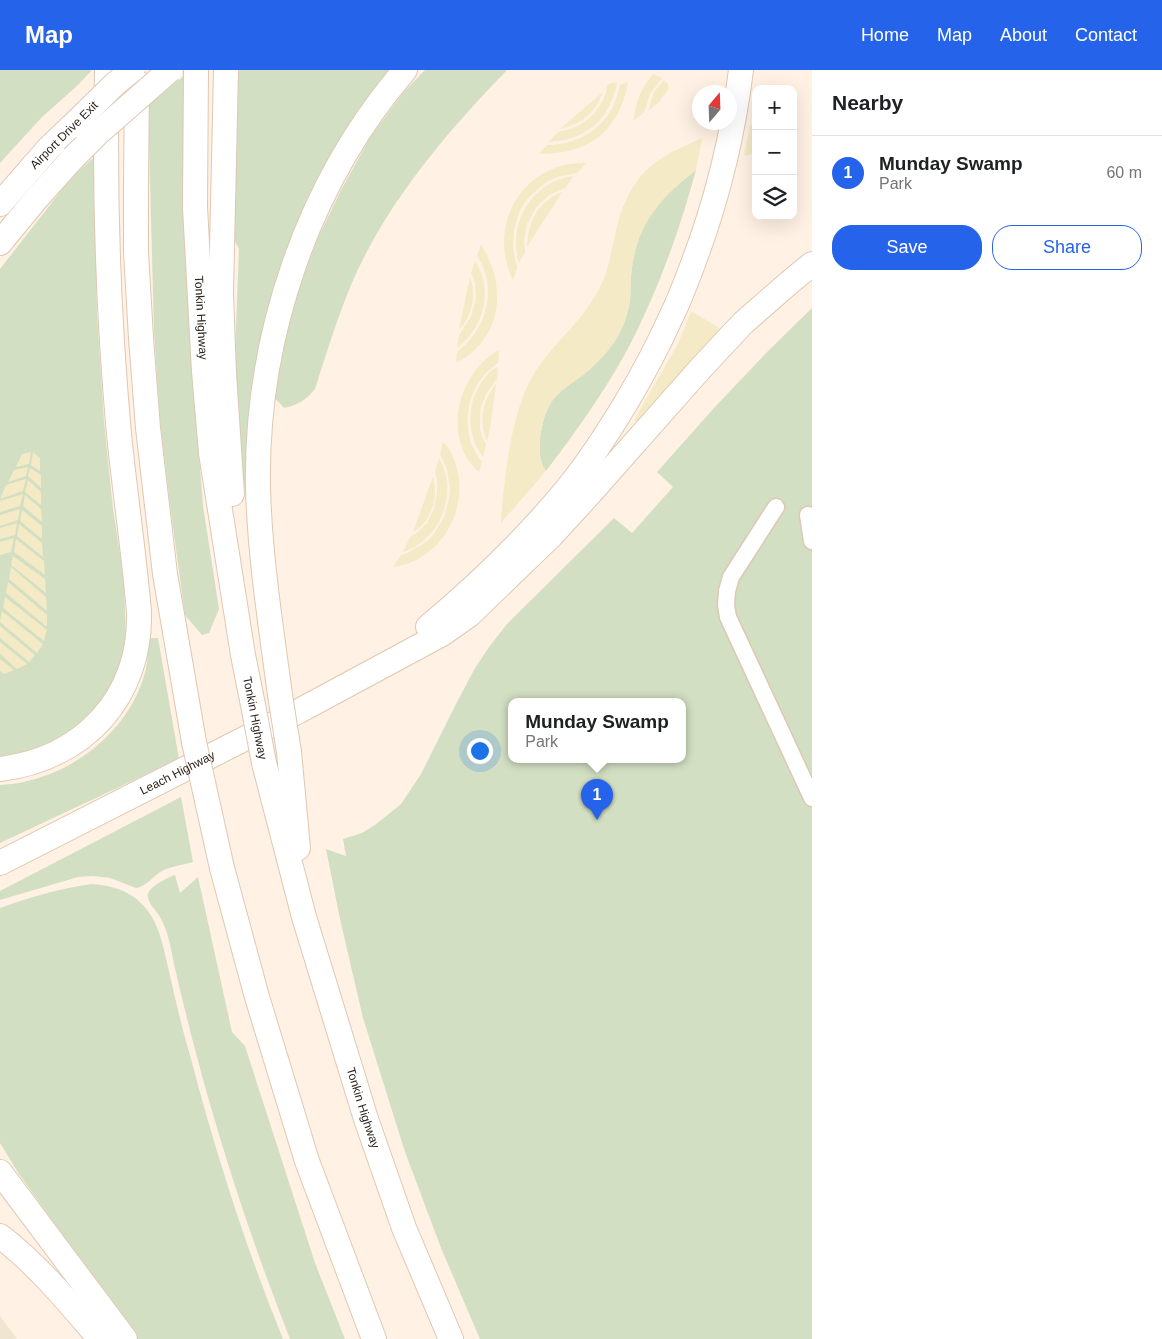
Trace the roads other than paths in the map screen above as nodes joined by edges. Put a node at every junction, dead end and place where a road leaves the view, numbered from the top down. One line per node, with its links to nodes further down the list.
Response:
1 (107, 70): 17 (highway)
2 (132, 70): 9 (highway, Airport Drive Exit, bridge)
3 (137, 70): 25 (highway, bridge)
4 (170, 70): 10 (highway, bridge)
5 (196, 70): 15 (highway, Tonkin Highway)
6 (226, 70): 15 (highway)
7 (406, 70): 20 (highway, bridge)
8 (741, 70): 16 (highway)
9 (0, 204)
10 (0, 243)
11 (812, 264): 16 (highway)
12 (776, 507): 18 (street)
13 (808, 515): 14 (street)
14 (812, 541)
15 (243, 655): 20 (highway, Tonkin Highway, bridge)
16 (353, 681): 19 (highway, Leach Highway)
17 (0, 769)
18 (812, 798)
19 (0, 863)
20 (304, 917): 26 (highway, Tonkin Highway)
21 (0, 1172): 24 (highway)
22 (0, 1236): 23 (highway)
23 (100, 1339)
24 (125, 1339)
25 (374, 1339)
26 (451, 1339)

